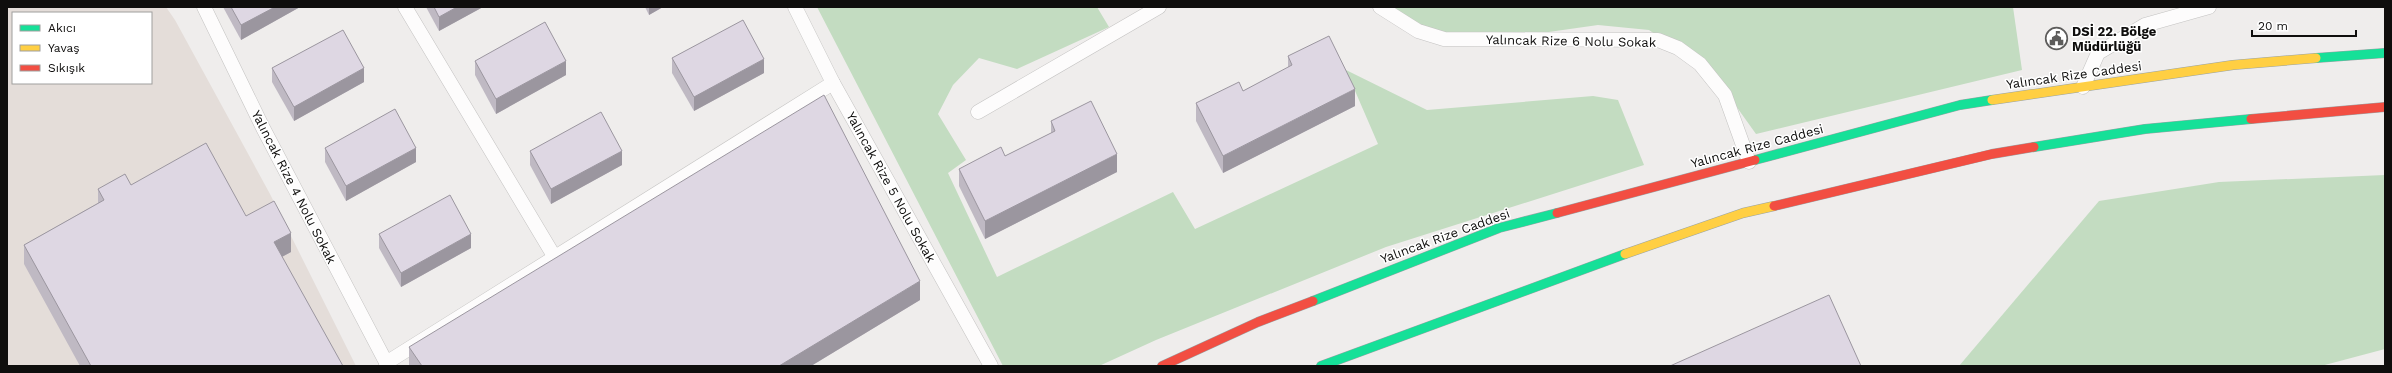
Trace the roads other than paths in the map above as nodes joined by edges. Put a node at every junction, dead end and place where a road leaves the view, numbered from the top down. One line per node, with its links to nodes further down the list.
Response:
1 (204, 7): 14 (lane, Yalıncak Rize 4 Nolu Sokak)
2 (405, 7): 13 (lane)
3 (795, 7): 8 (lane, Yalıncak Rize 5 Nolu Sokak)
4 (1159, 7): 11 (lane)
5 (1380, 7): 12 (lane, Yalıncak Rize 6 Nolu Sokak)
6 (2209, 7): 9 (lane)
7 (2385, 53): 9 (highway, Yalıncak Rize Caddesi)
8 (833, 83): 13 (lane); 15 (lane, Yalıncak Rize 5 Nolu Sokak)
9 (2083, 87): 12 (highway, Yalıncak Rize Caddesi)
10 (2385, 107): 17 (highway)
11 (978, 112)
12 (1749, 162): 16 (highway, Yalıncak Rize Caddesi)
13 (554, 256): 14 (lane)
14 (387, 364)
15 (991, 366)
16 (1162, 366)
17 (1321, 366)

